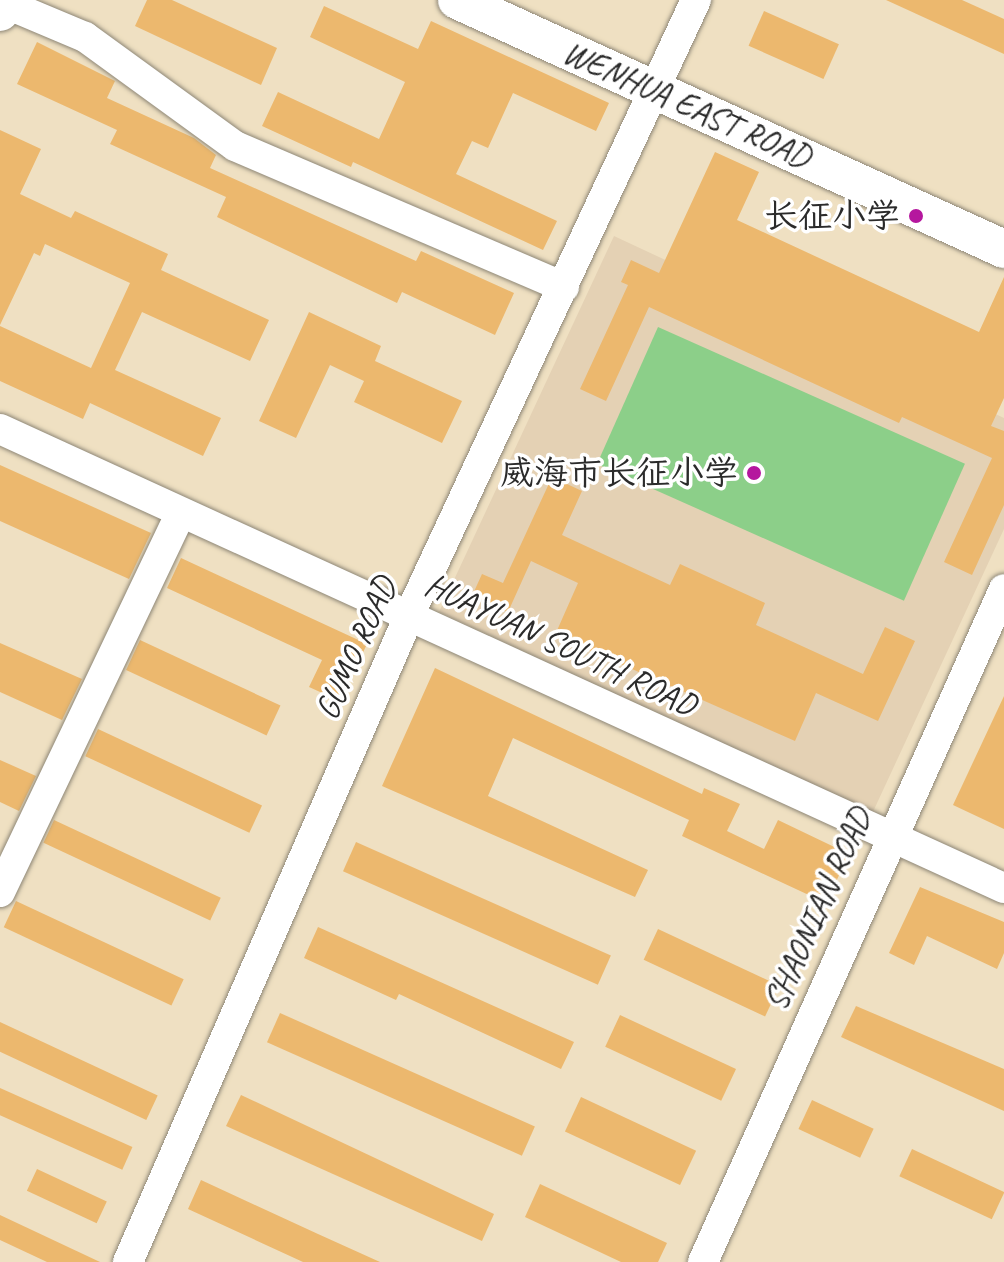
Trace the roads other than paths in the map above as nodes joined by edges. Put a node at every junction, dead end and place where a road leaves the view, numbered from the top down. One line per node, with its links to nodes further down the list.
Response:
1 (457, 0): 5 (main road, WENHUA EAST ROAD)
2 (509, 0): 5 (main road)
3 (696, 0): 5 (street, GUMO ROAD)
4 (3, 5): 8 (street)
5 (660, 79): 6 (main road); 7 (main road, WENHUA EAST ROAD); 8 (street, GUMO ROAD)
6 (1004, 227)
7 (1004, 249)
8 (564, 287): 12 (street, GUMO ROAD)
9 (0, 429): 10 (street, HUAYUAN SOUTH ROAD)
10 (181, 513): 12 (street, HUAYUAN SOUTH ROAD); 15 (street)
11 (1004, 589): 13 (street, SHAONIAN ROAD)
12 (409, 616): 13 (street, HUAYUAN SOUTH ROAD); 17 (street, GUMO ROAD)
13 (890, 838): 14 (street, HUAYUAN SOUTH ROAD); 16 (street, SHAONIAN ROAD)
14 (1004, 888)
15 (0, 892)
16 (714, 1259)
17 (128, 1262)

